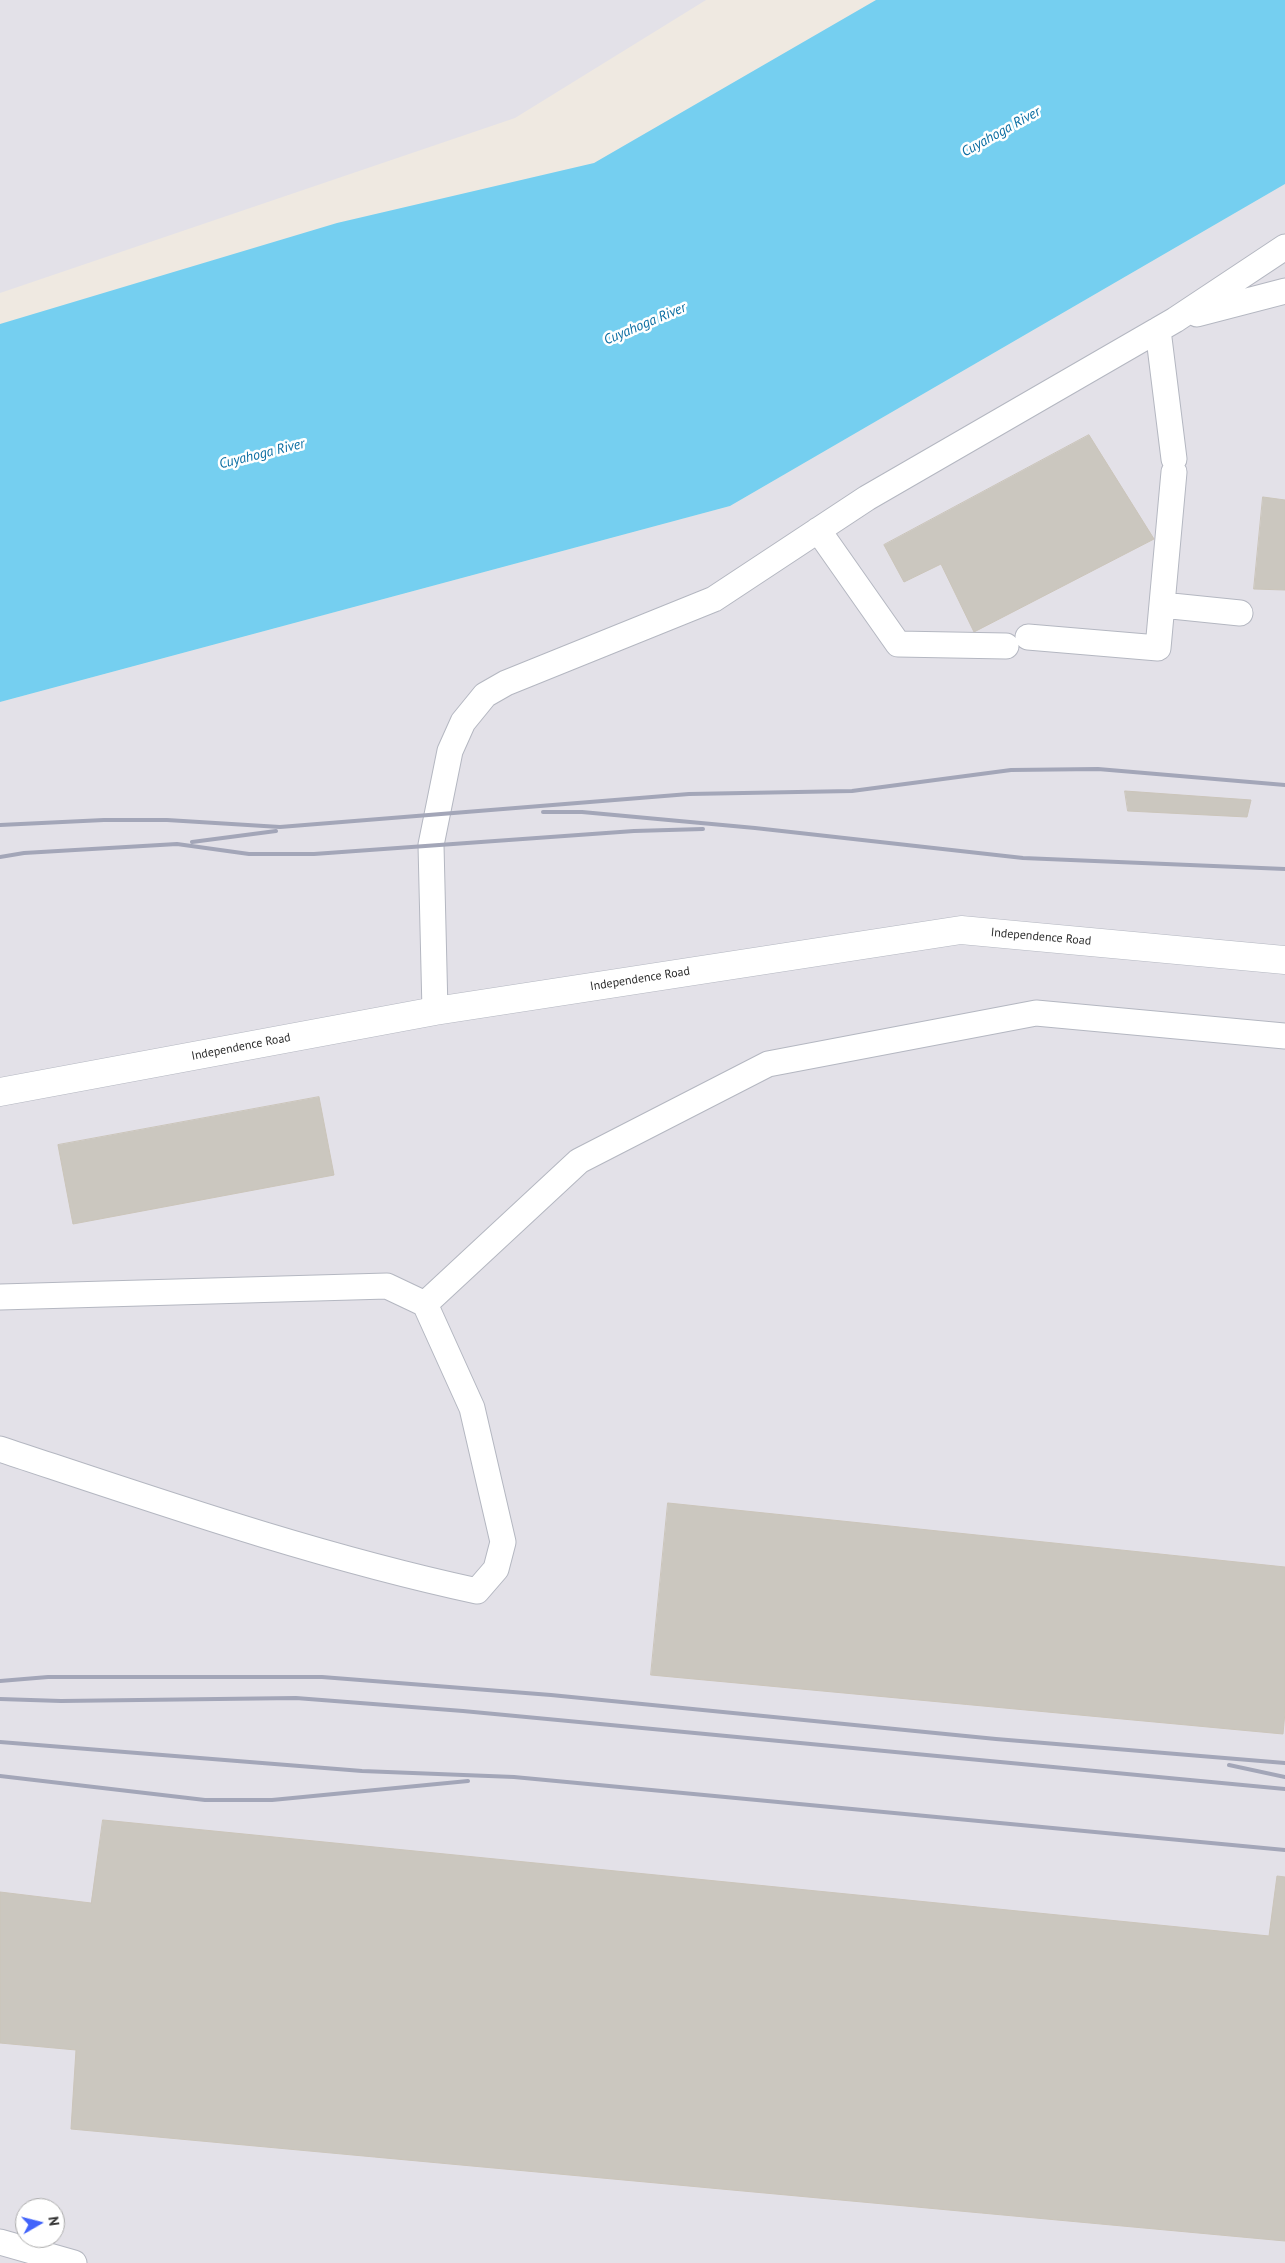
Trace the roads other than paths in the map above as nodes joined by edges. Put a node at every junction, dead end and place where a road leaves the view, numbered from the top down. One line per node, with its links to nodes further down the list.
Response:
1 (1285, 248): 3 (lane)
2 (1285, 291): 3 (lane)
3 (1167, 325): 4 (lane); 5 (lane)
4 (818, 530): 5 (lane); 8 (lane)
5 (1162, 605): 6 (lane)
6 (1240, 613)
7 (1285, 960): 8 (street, Independence Road)
8 (435, 1011): 10 (street, Independence Road)
9 (1285, 1036): 12 (lane)
10 (0, 1092)
11 (0, 1297): 12 (lane)
12 (425, 1304): 13 (lane)
13 (0, 1448)
14 (0, 2242): 15 (lane)
15 (74, 2263)

